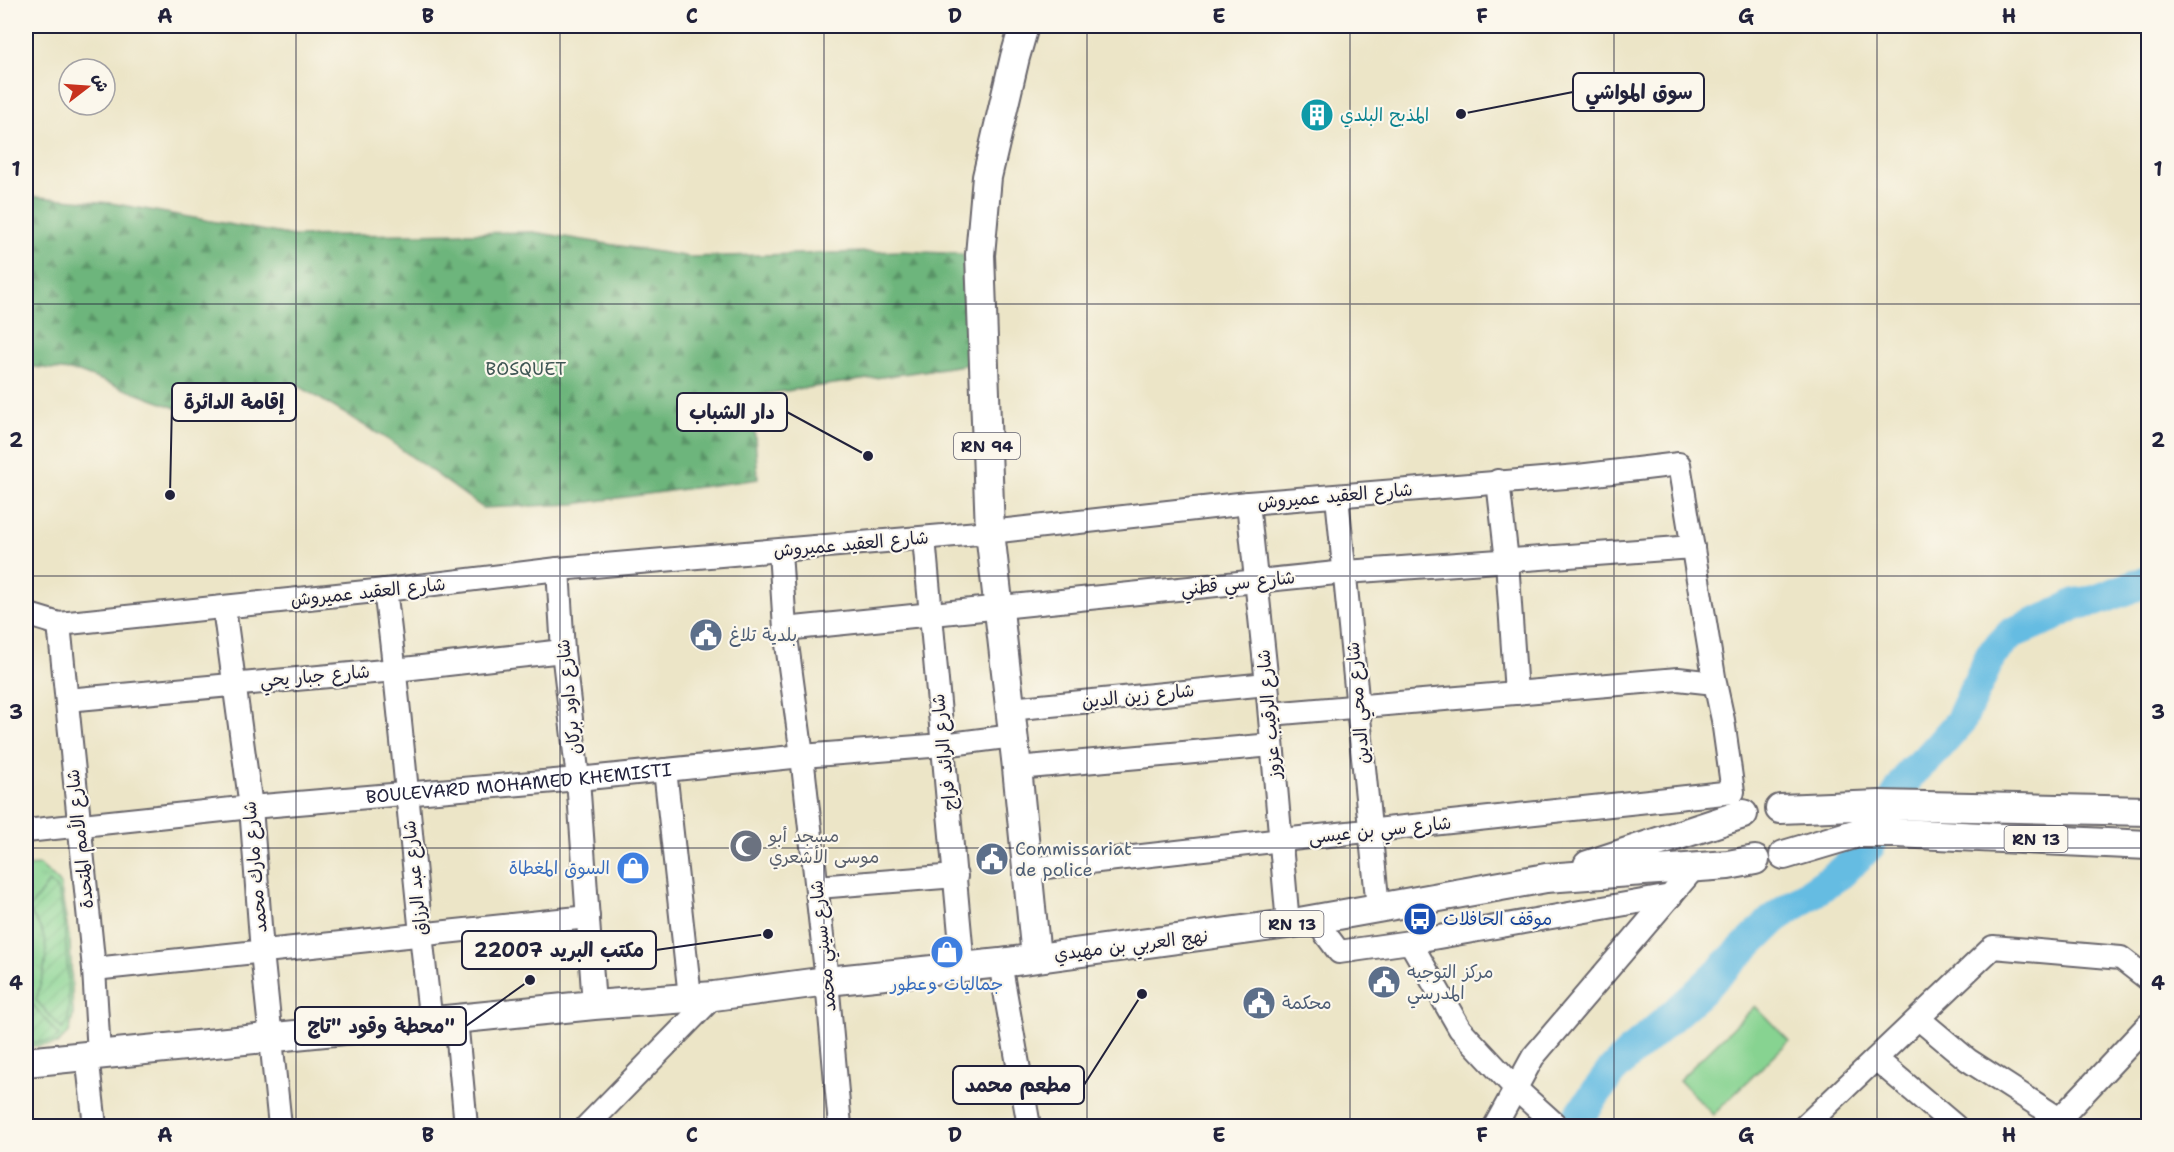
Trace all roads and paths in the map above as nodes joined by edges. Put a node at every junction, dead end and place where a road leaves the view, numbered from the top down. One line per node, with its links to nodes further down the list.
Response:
1 (1024, 26): 5 (main road, RN 94)
2 (1498, 481): 3 (street, شارع العقيد عميروش); 7 (street, شارع العقيد عميروش); 9 (street)
3 (1337, 497): 4 (street, شارع العقيد عميروش); 11 (street, شارع محي الدين)
4 (1248, 503): 5 (street, شارع العقيد عميروش); 12 (street, شارع الرقيب عزوز)
5 (990, 532): 6 (street, شارع العقيد عميروش); 15 (main road, RN 94)
6 (924, 538): 8 (street, شارع العقيد عميروش); 17 (street, شارع الرائد فراج)
7 (1692, 547): 9 (street, شارع سي قطني); 23 (street)
8 (780, 551): 10 (street, شارع العقيد عميروش); 19 (street, شارع سيني محمد)
9 (1507, 561): 11 (street, شارع سي قطني); 25 (street)
10 (558, 569): 13 (street, شارع العقيد عميروش); 20 (street, شارع داود بركان)
11 (1346, 572): 12 (street, شارع سي قطني); 27 (street, شارع محي الدين)
12 (1257, 581): 15 (street, شارع سي قطني); 24 (street, شارع الرقيب عزوز)
13 (385, 590): 14 (street, شارع العقيد عميروش); 21 (street, شارع عبد الرزاق)
14 (224, 608): 18 (street, شارع العقيد عميروش); 22 (street, شارع مارك محمد)
15 (997, 608): 17 (street, شارع سي قطني); 29 (main road, RN 94)
16 (26, 614): 18 (street, شارع العقيد عميروش)
17 (930, 616): 19 (street, شارع سي قطني); 30 (street, شارع الرائد فراج)
18 (59, 624): 26 (street, شارع الأمم المتحدة)
19 (785, 629): 32 (street, شارع سيني محمد)
20 (563, 651): 21 (street, شارع جبار يحي); 35 (street, شارع داود بركان)
21 (395, 670): 22 (street, شارع جبار يحي); 36 (street, شارع عبد الرزاق)
22 (233, 683): 26 (street, شارع جبار يحي); 38 (street, شارع مارك محمد)
23 (1715, 683): 25 (street); 37 (street)
24 (1267, 684): 28 (street, شارع الرقيب عزوز); 29 (street, شارع زين الدين)
25 (1516, 693): 27 (street)
26 (67, 700): 42 (street, شارع الأمم المتحدة)
27 (1358, 706): 28 (street); 44 (street, شارع محي الدين)
28 (1270, 714): 31 (street, شارع الرقيب عزوز)
29 (1011, 722): 30 (street, BOULEVARD MOHAMED KHEMISTI); 33 (main road, RN 94)
30 (943, 745): 32 (street, BOULEVARD MOHAMED KHEMISTI); 51 (street, شارع الرائد فراج)
31 (1272, 745): 33 (street); 45 (street, شارع الرقيب عزوز)
32 (802, 756): 34 (street, BOULEVARD MOHAMED KHEMISTI); 53 (street, شارع سيني محمد)
33 (1017, 768): 50 (main road, RN 94)
34 (664, 770): 35 (street, BOULEVARD MOHAMED KHEMISTI); 67 (street)
35 (578, 779): 36 (street, BOULEVARD MOHAMED KHEMISTI); 56 (street, شارع داود بركان)
36 (406, 793): 38 (street, BOULEVARD MOHAMED KHEMISTI); 58 (street, شارع عبد الرزاق)
37 (1738, 803): 39 (main road); 44 (street, شارع سي بن عيسى); 48 (main road); 52 (main road, RN 13)
38 (251, 807): 42 (street, BOULEVARD MOHAMED KHEMISTI); 60 (street, شارع مارك محمد)
39 (1780, 809): 41 (main road, RN 13); 47 (main road)
40 (2148, 811): 41 (main road, RN 13)
41 (1925, 820): 46 (main road, RN 13); 47 (main road, RN 13)
42 (78, 825): 43 (street, BOULEVARD MOHAMED KHEMISTI); 64 (street, شارع الأمم المتحدة)
43 (26, 831)
44 (1369, 831): 45 (street, شارع سي بن عيسى); 55 (street, شارع محي الدين)
45 (1282, 840): 50 (street, شارع سي بن عيسى); 57 (street, شارع الرقيب عزوز)
46 (2148, 845)
47 (1784, 855): 48 (main road)
48 (1755, 861): 49 (main road, RN 13)
49 (1695, 867): 52 (main road, RN 13); 54 (street)
50 (1028, 869): 61 (main road, RN 94)
51 (956, 876): 53 (street); 63 (street, شارع الرائد فراج)
52 (1546, 878): 55 (main road, نهج العربي بن مهيدي / RN 13)
53 (817, 887): 66 (street, شارع سيني محمد)
54 (1671, 896): 59 (street); 76 (street)
55 (1378, 909): 57 (main road, نهج العربي بن مهيدي / RN 13)
56 (588, 917): 58 (street); 68 (street, شارع داود بركان)
57 (1302, 922): 59 (street); 61 (main road, نهج العربي بن مهيدي / RN 13)
58 (420, 935): 60 (street); 70 (street, شارع عبد الرزاق)
59 (1410, 942): 76 (street)
60 (262, 952): 64 (street); 72 (street, شارع مارك محمد)
61 (1036, 957): 62 (main road, نهج العربي بن مهيدي / RN 13)
62 (1000, 963): 63 (main road, نهج العربي بن مهيدي / RN 13); 83 (street)
63 (963, 967): 66 (main road, نهج العربي بن مهيدي / RN 13)
64 (94, 969): 73 (street, شارع الأمم المتحدة)
65 (2148, 979): 69 (street)
66 (827, 981): 67 (main road, نهج العربي بن مهيدي / RN 13); 82 (street, شارع سيني محمد)
67 (702, 996): 68 (main road, RN 13); 81 (street)
68 (594, 1005): 70 (main road, RN 13)
69 (1918, 1018): 74 (street); 77 (street)
70 (444, 1020): 72 (main road, RN 13); 80 (street, شارع عبد الرزاق)
71 (2148, 1025): 77 (street)
72 (272, 1038): 73 (main road, RN 13); 79 (street, شارع مارك محمد)
73 (93, 1054): 75 (main road, RN 13); 78 (street, شارع الأمم المتحدة)
74 (1876, 1059): 86 (street); 87 (street)
75 (26, 1062)
76 (1516, 1089): 84 (street); 85 (street)
77 (2060, 1124)
78 (95, 1126)
79 (280, 1126)
80 (466, 1126)
81 (587, 1126)
82 (834, 1126)
83 (1029, 1126)
84 (1495, 1126)
85 (1557, 1126)
86 (1805, 1126)
87 (1955, 1126)

